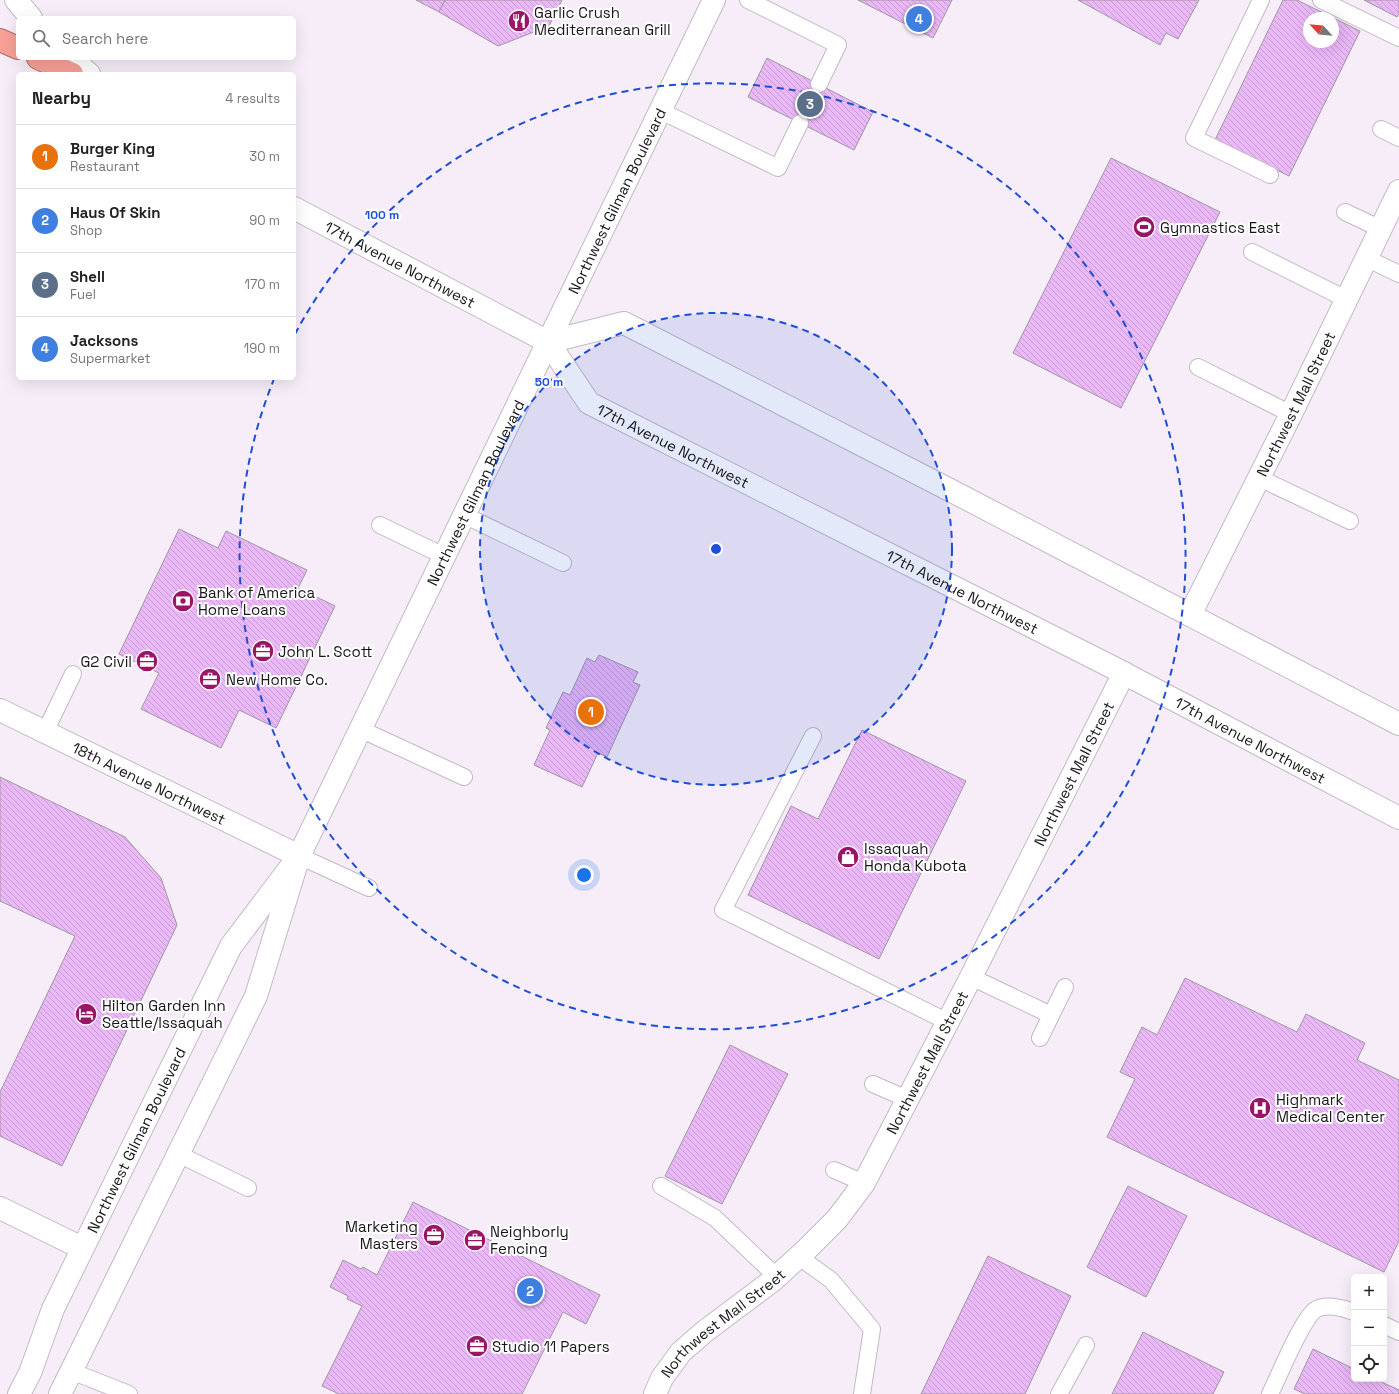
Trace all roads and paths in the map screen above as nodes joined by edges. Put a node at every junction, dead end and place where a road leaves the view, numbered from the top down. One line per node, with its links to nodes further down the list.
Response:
1 (16, 0): 6 (street)
2 (714, 0): 15 (street, Northwest Gilman Boulevard)
3 (748, 0): 14 (lane)
4 (1261, 0): 19 (lane)
5 (1321, 0): 7 (lane)
6 (29, 16)
7 (1399, 38)
8 (0, 40): 9 (highway)
9 (16, 47)
10 (42, 60): 12 (highway)
11 (72, 60): 13 (street)
12 (68, 72)
13 (87, 72)
14 (819, 84)
15 (661, 111): 16 (lane); 28 (street, Northwest Gilman Boulevard)
16 (800, 123)
17 (1381, 129): 18 (lane)
18 (1399, 138)
19 (1270, 175)
20 (1399, 191): 23 (street, Northwest Mall Street)
21 (296, 209): 28 (street, 17th Avenue Northwest)
22 (1345, 212): 23 (lane)
23 (1389, 222): 25 (street, Northwest Mall Street)
24 (1252, 252): 27 (lane)
25 (1366, 258): 26 (lane); 27 (street, Northwest Mall Street)
26 (1399, 274)
27 (1346, 299): 30 (street, Northwest Mall Street)
28 (548, 342): 32 (street, Northwest Gilman Boulevard); 37 (street); 38 (street, 17th Avenue Northwest)
29 (1198, 367): 30 (lane)
30 (1291, 414): 31 (street, Northwest Mall Street)
31 (1259, 478): 33 (lane); 37 (street, Northwest Mall Street)
32 (464, 515): 35 (street, Northwest Gilman Boulevard); 36 (lane)
33 (1350, 521)
34 (380, 525): 35 (lane)
35 (444, 556): 42 (street, Northwest Gilman Boulevard)
36 (563, 563)
37 (1190, 615): 41 (street)
38 (1124, 673): 46 (street, 17th Avenue Northwest); 49 (street, Northwest Mall Street)
39 (73, 674): 43 (lane)
40 (0, 710): 43 (street, 18th Avenue Northwest)
41 (1399, 724)
42 (360, 729): 45 (lane); 47 (street, Northwest Gilman Boulevard)
43 (45, 732): 47 (street, 18th Avenue Northwest)
44 (813, 736): 52 (lane)
45 (464, 777)
46 (1399, 818)
47 (299, 856): 48 (lane); 56 (street, Northwest Gilman Boulevard); 62 (street, Northwest Gilman Boulevard)
48 (369, 888)
49 (971, 977): 51 (lane); 52 (street, Northwest Mall Street)
50 (1064, 987): 51 (lane)
51 (1051, 1015): 53 (lane)
52 (948, 1022): 55 (street, Northwest Mall Street)
53 (1040, 1038)
54 (873, 1084): 55 (lane)
55 (907, 1100): 58 (street, Northwest Mall Street)
56 (178, 1154): 60 (lane); 69 (street, Northwest Gilman Boulevard)
57 (834, 1170): 58 (lane)
58 (864, 1183): 63 (street, Northwest Mall Street)
59 (661, 1186): 64 (lane)
60 (248, 1188)
61 (1, 1212): 62 (street)
62 (82, 1248): 70 (street, Northwest Gilman Boulevard)
63 (799, 1257): 64 (street, Northwest Mall Street); 74 (lane)
64 (777, 1277): 73 (street, Northwest Mall Street)
65 (1351, 1311): 76 (lane)
66 (1387, 1327): 67 (lane)
67 (1399, 1332)
68 (1086, 1345): 75 (lane)
69 (71, 1371): 71 (street, Northwest Gilman Boulevard); 72 (lane)
70 (19, 1394)
71 (60, 1394)
72 (129, 1394)
73 (655, 1394)
74 (862, 1394)
75 (1059, 1394)
76 (1270, 1394)

